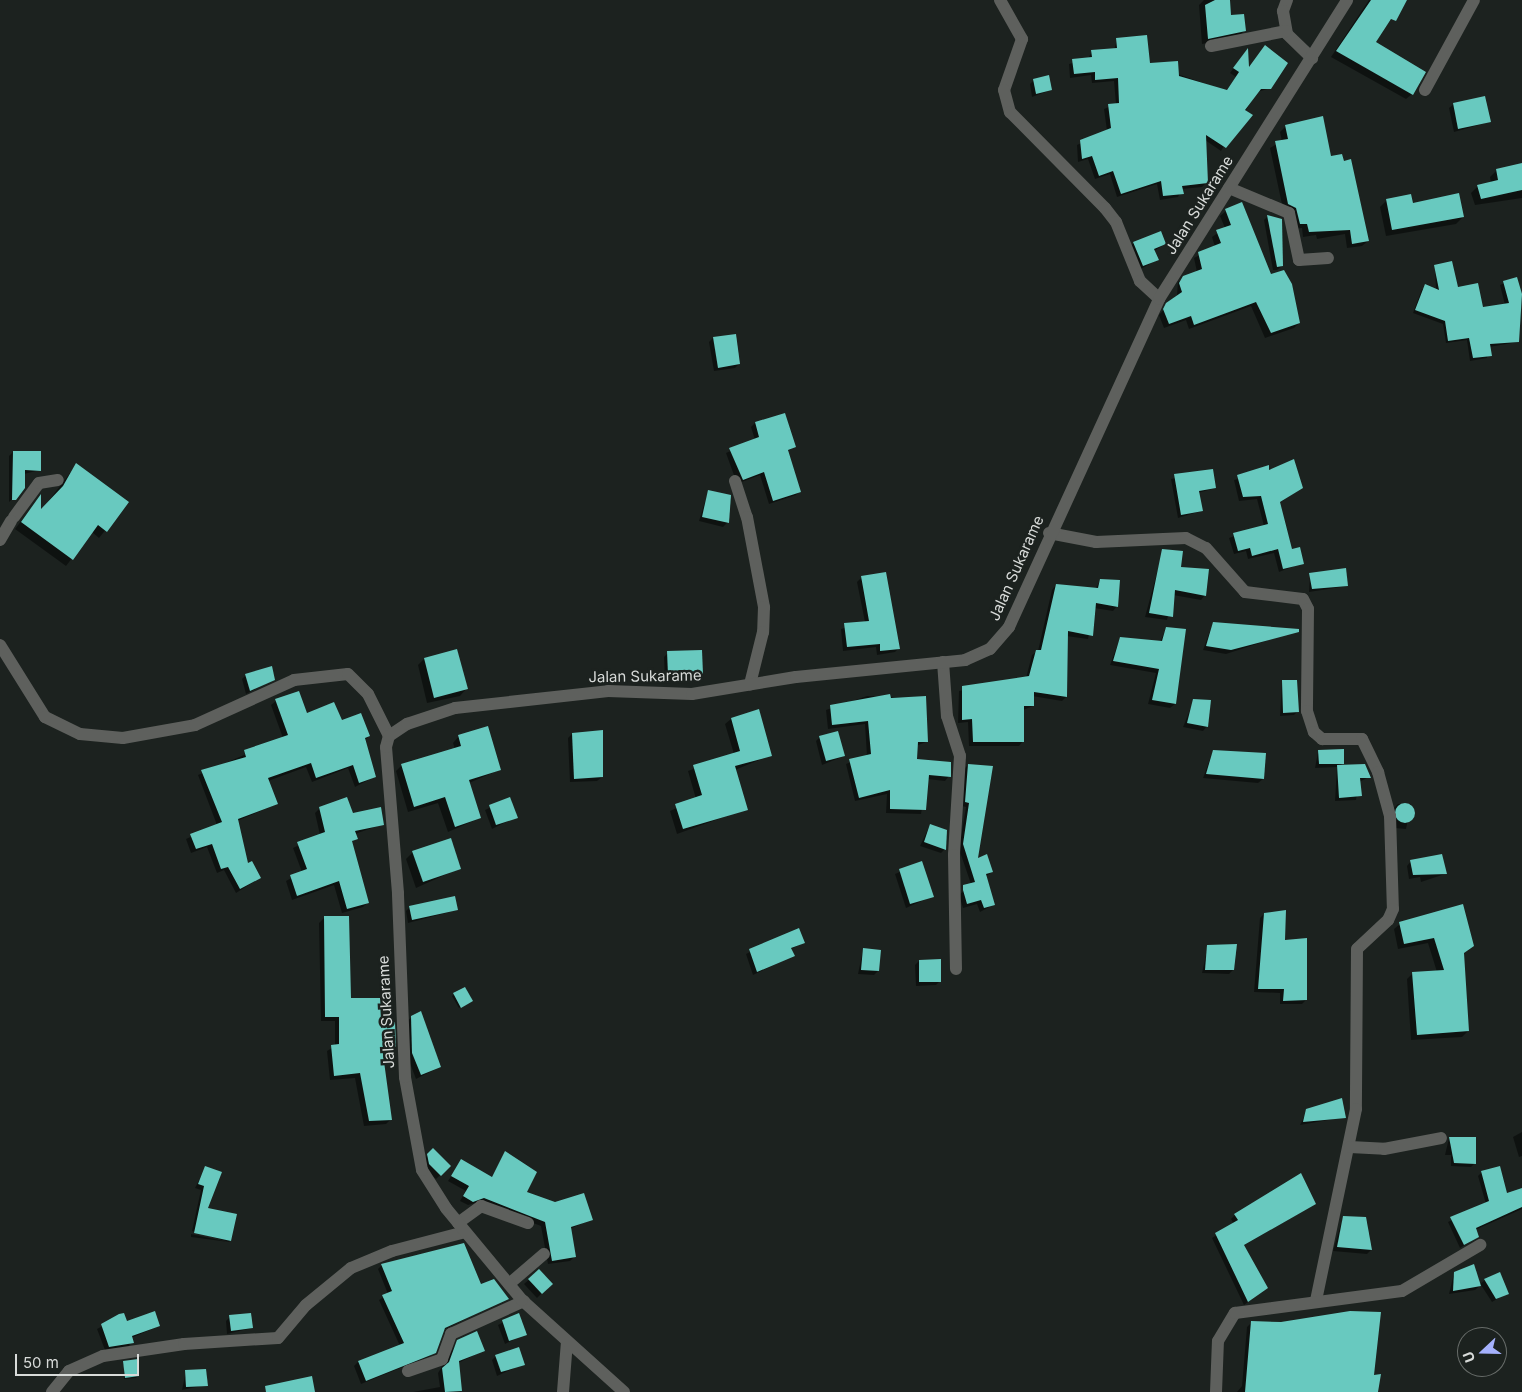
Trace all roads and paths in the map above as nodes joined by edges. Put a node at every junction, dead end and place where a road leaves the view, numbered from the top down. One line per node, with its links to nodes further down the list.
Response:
1 (1000, 0): 11 (street)
2 (1287, 0): 5 (street)
3 (1347, 0): 7 (street, Jalan Sukarame)
4 (1474, 0): 8 (street)
5 (1286, 31): 6 (street); 7 (street)
6 (1211, 46)
7 (1312, 58): 9 (street, Jalan Sukarame)
8 (1425, 90)
9 (1229, 188): 10 (street); 11 (street, Jalan Sukarame)
10 (1328, 258)
11 (1159, 299): 14 (street, Jalan Sukarame)
12 (58, 480): 15 (street)
13 (735, 481): 18 (street)
14 (1049, 533): 17 (street, Jalan Sukarame); 22 (street)
15 (0, 540)
16 (0, 645): 19 (street)
17 (943, 662): 18 (street, Jalan Sukarame); 20 (street)
18 (750, 684): 19 (street, Jalan Sukarame)
19 (389, 736): 24 (street, Jalan Sukarame)
20 (956, 969)
21 (1441, 1138): 22 (street)
22 (1350, 1147): 29 (street)
23 (528, 1224): 24 (street)
24 (462, 1227): 27 (street, Jalan Sukarame); 32 (street)
25 (1480, 1244): 29 (street)
26 (544, 1254): 27 (street)
27 (509, 1284): 28 (street, Jalan Sukarame)
28 (524, 1301): 30 (street, Jalan Sukarame); 31 (street)
29 (1316, 1301): 35 (street)
30 (567, 1341): 33 (street); 34 (street, Jalan Sukarame)
31 (408, 1371)
32 (52, 1392)
33 (563, 1392)
34 (624, 1392)
35 (1216, 1392)

